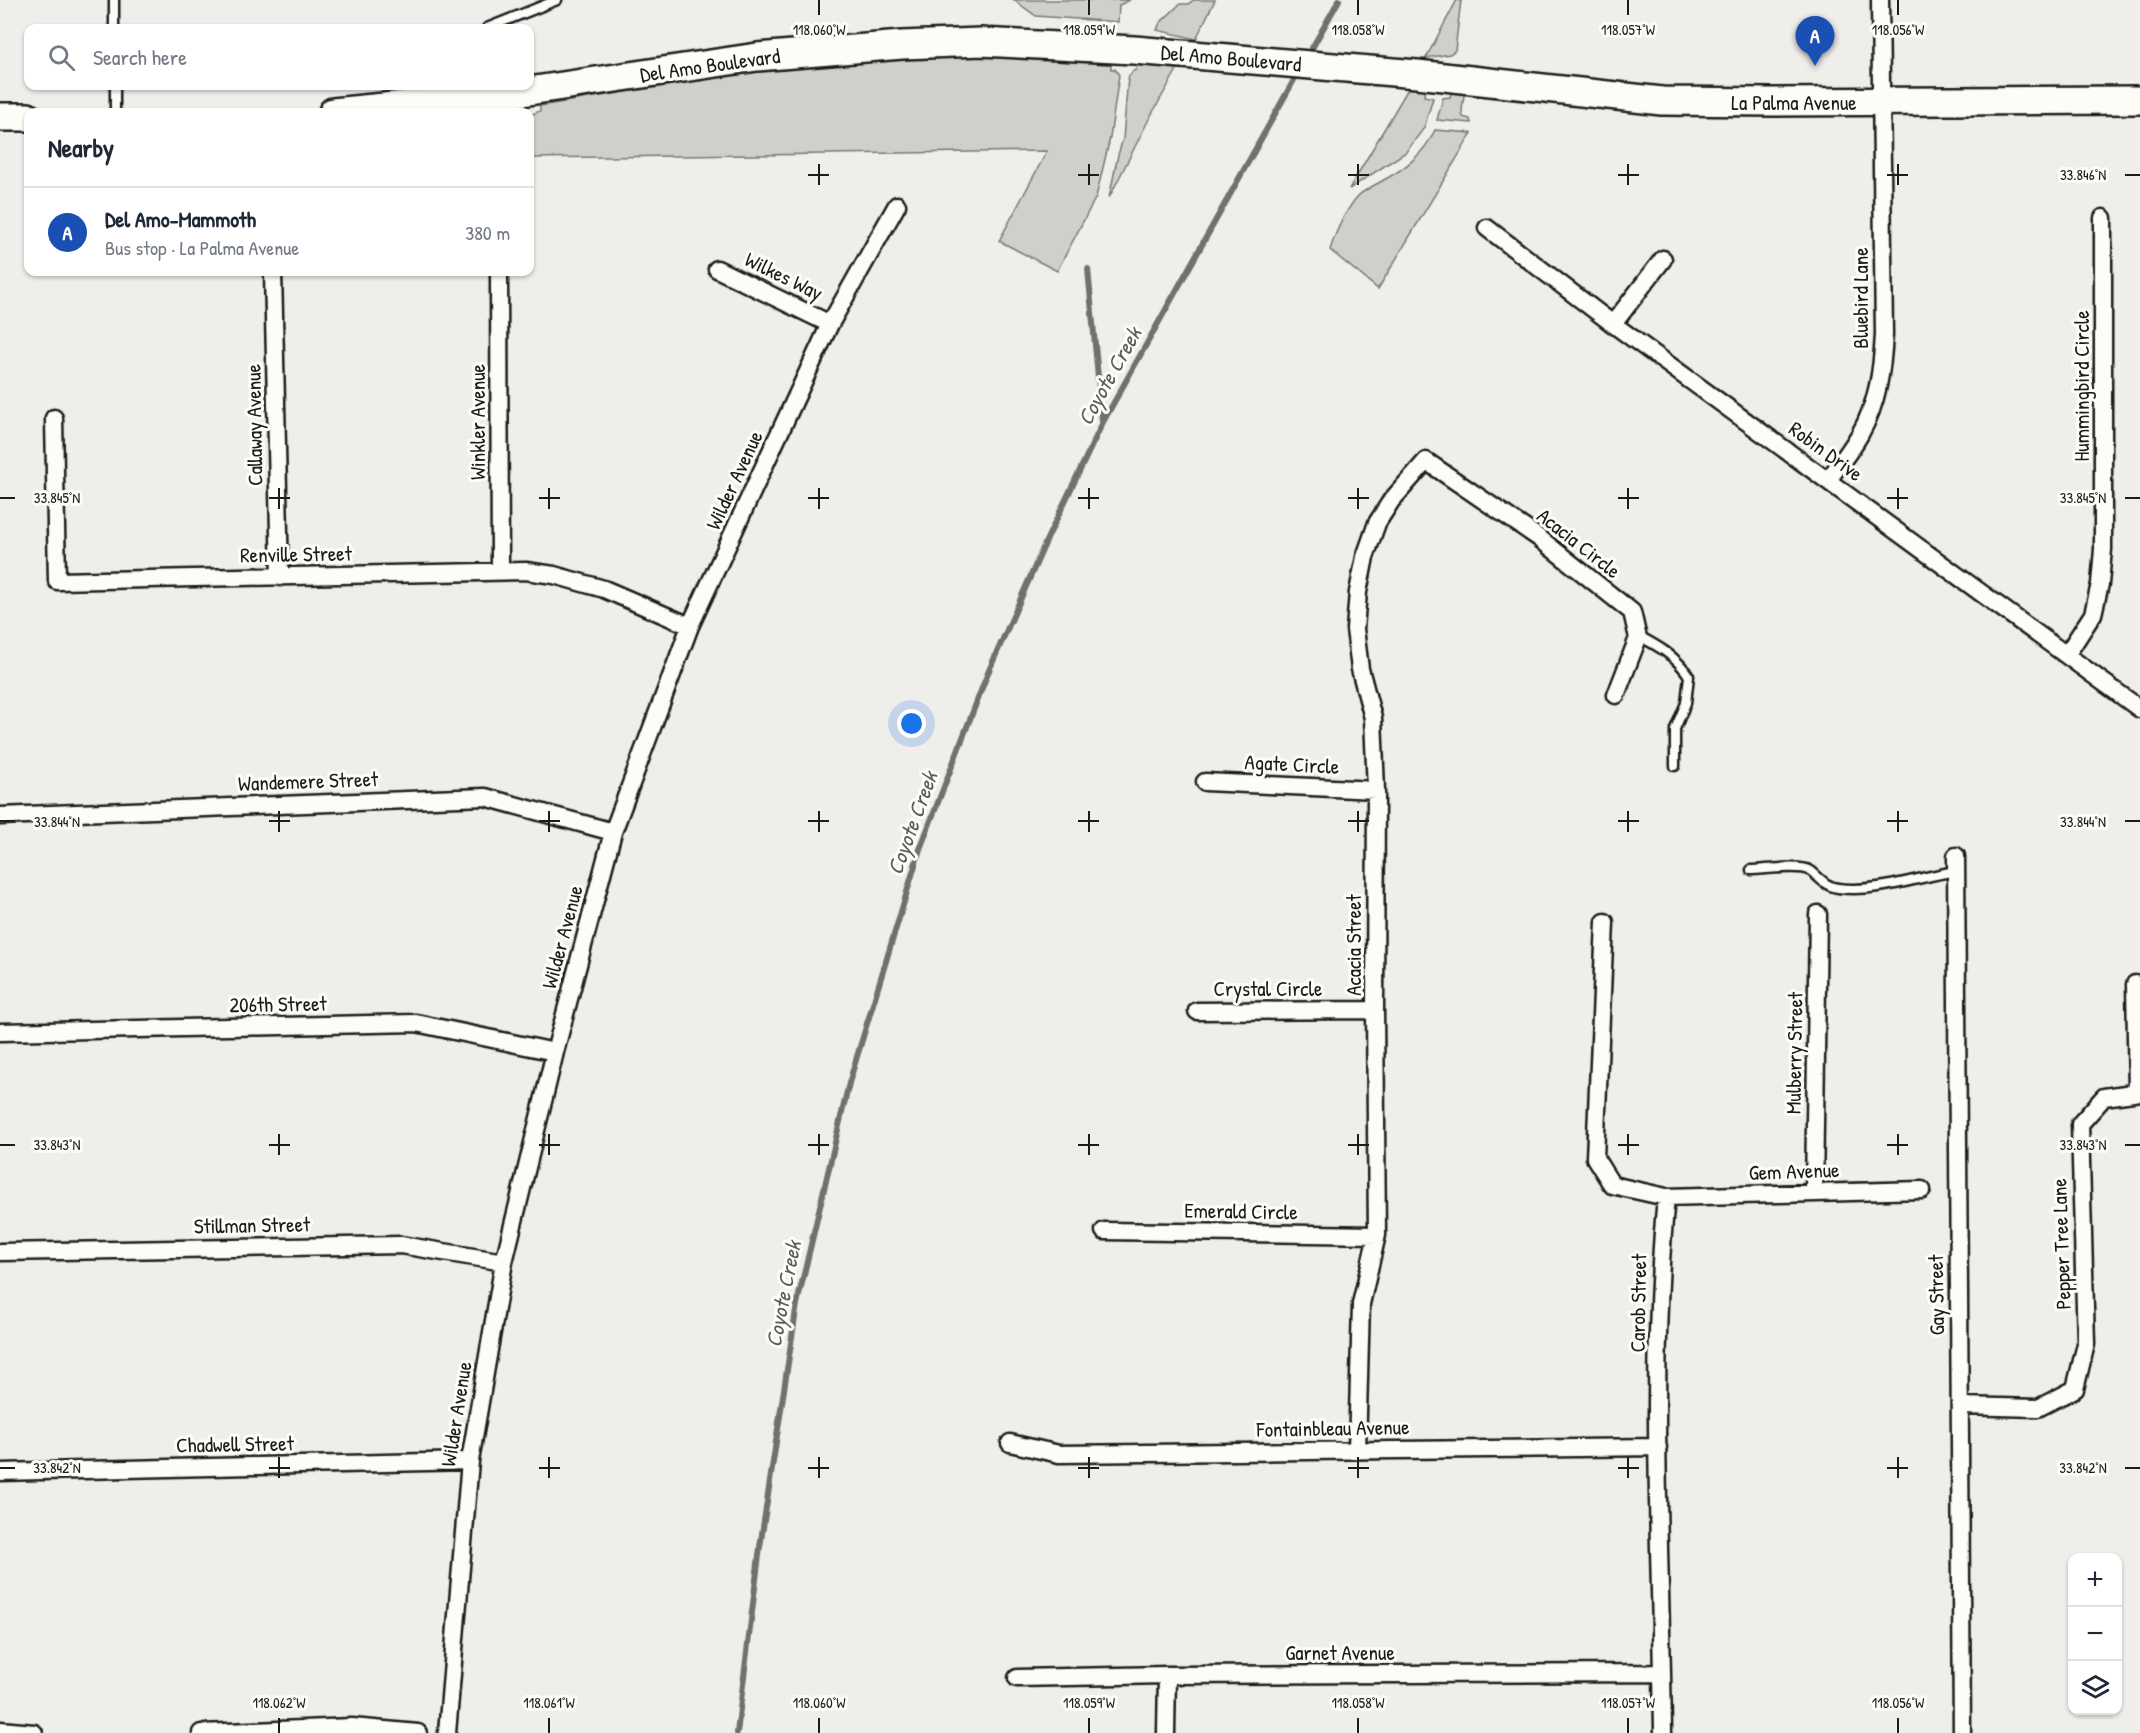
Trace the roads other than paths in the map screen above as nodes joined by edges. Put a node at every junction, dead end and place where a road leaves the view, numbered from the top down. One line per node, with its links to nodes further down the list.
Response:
1 (114, 0): 4 (lane)
2 (557, 0): 5 (lane)
3 (1880, 0): 10 (street, Bluebird Lane)
4 (114, 24)
5 (497, 24)
6 (1449, 77): 10 (main road, La Palma Avenue); 11 (main road, Del Amo Boulevard)
7 (115, 90): 12 (lane)
8 (423, 95): 11 (main road, Del Amo Boulevard); 13 (main road, Del Amo Boulevard)
9 (2140, 100): 10 (main road, La Palma Avenue)
10 (1881, 101): 27 (street, Bluebird Lane)
11 (496, 104)
12 (115, 108)
13 (354, 108)
14 (0, 117): 15 (main road)
15 (24, 117)
16 (897, 205): 23 (street, Wilder Avenue)
17 (2103, 218): 32 (street, Hummingbird Circle)
18 (1487, 228): 24 (street, Robin Drive)
19 (1663, 259): 24 (street)
20 (717, 269): 23 (street, Wilkes Way)
21 (273, 276): 29 (street, Callaway Avenue)
22 (499, 276): 28 (street, Winkler Avenue)
23 (830, 324): 30 (street, Wilder Avenue)
24 (1613, 324): 27 (street, Robin Drive)
25 (54, 418): 29 (street, Renville Street)
26 (1425, 461): 31 (street, Acacia Circle); 37 (street, Acacia Street)
27 (1828, 480): 32 (street, Robin Drive)
28 (500, 572): 29 (street, Renville Street); 30 (street, Renville Street)
29 (280, 577)
30 (690, 626): 39 (street, Wilder Avenue)
31 (1637, 634): 33 (street); 35 (lane)
32 (2067, 654): 34 (street, Robin Drive)
33 (1616, 695)
34 (2140, 709)
35 (1674, 766)
36 (1205, 782): 37 (street, Agate Circle)
37 (1376, 790): 45 (street, Acacia Street)
38 (0, 816): 39 (street, Wandemere Street)
39 (612, 832): 48 (street, Wilder Avenue)
40 (1956, 863): 41 (lane); 57 (street, Gay Street)
41 (1751, 870)
42 (1818, 914): 51 (street, Mulberry Street)
43 (1605, 922): 52 (street)
44 (2135, 984): 49 (street, Pepper Tree Lane)
45 (1375, 1010): 46 (street, Crystal Circle); 54 (street, Acacia Street)
46 (1197, 1011)
47 (0, 1032): 48 (street, 206th Street)
48 (555, 1052): 56 (street, Wilder Avenue)
49 (2139, 1091): 57 (street, Pepper Tree Lane)
50 (1922, 1190): 51 (street, Gem Avenue)
51 (1814, 1192): 52 (street, Gem Avenue)
52 (1666, 1197): 59 (street, Carob Street)
53 (1104, 1231): 54 (street, Emerald Circle)
54 (1377, 1235): 60 (street, Acacia Street)
55 (0, 1252): 56 (street, Stillman Street)
56 (504, 1262): 61 (street, Wilder Avenue)
57 (1960, 1406): 73 (street, Gay Street)
58 (1010, 1443): 60 (street, Fontainbleau Avenue)
59 (1658, 1447): 60 (street, Fontainbleau Avenue); 63 (street, Carob Street)
60 (1357, 1450)
61 (470, 1461): 62 (street, Chadwell Street); 70 (street, Wilder Avenue)
62 (0, 1472)
63 (1662, 1673): 64 (street, Garnet Avenue); 72 (street, Carob Street)
64 (1167, 1675): 65 (street, Garnet Avenue); 71 (street)
65 (1017, 1678)
66 (0, 1730): 67 (street)
67 (34, 1733)
68 (201, 1733): 69 (street)
69 (418, 1733)
70 (447, 1733)
71 (1166, 1733)
72 (1663, 1733)
73 (1962, 1733)

